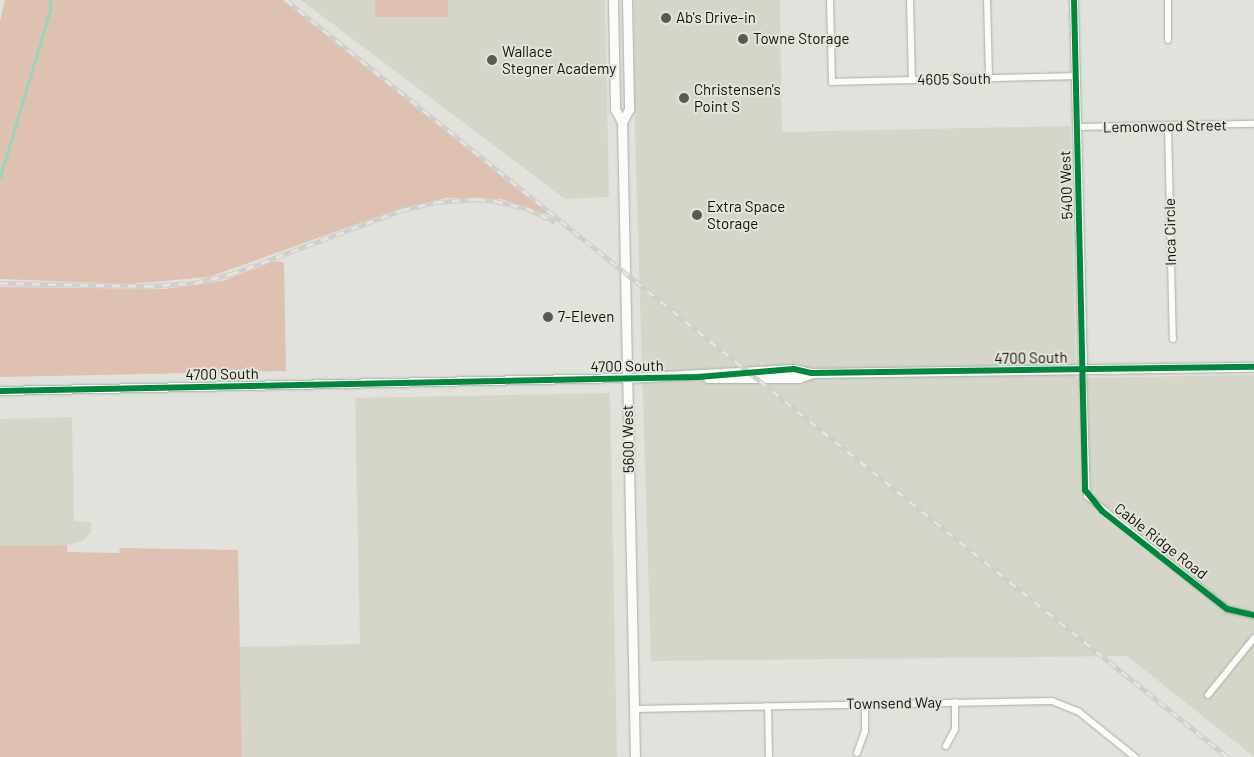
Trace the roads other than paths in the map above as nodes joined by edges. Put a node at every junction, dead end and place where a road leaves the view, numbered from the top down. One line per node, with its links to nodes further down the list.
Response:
1 (613, 0): 12 (main road, 5600 West)
2 (627, 0): 12 (main road, 5600 West)
3 (830, 0): 11 (street, 4605 South)
4 (910, 0): 11 (street)
5 (987, 0): 10 (street)
6 (1074, 0): 9 (street, 5400 West)
7 (1168, 0): 8 (street)
8 (1168, 40)
9 (1076, 76): 10 (street, 4605 South); 15 (street, 5400 West)
10 (988, 78): 11 (street, 4605 South)
11 (912, 80)
12 (622, 122): 19 (main road, 5600 West)
13 (1254, 124): 14 (street, Lemonwood Street)
14 (1168, 126): 15 (street, Lemonwood Street); 16 (street, Inca Circle)
15 (1077, 128): 18 (street, 5400 West)
16 (1172, 339)
17 (1254, 367): 18 (main road, 4700 South)
18 (1083, 370): 19 (main road, 4700 South); 21 (street, Cable Ridge Road)
19 (627, 378): 20 (street, 4700 South); 27 (main road, 5600 West)
20 (0, 391)
21 (1254, 615)
22 (1254, 638): 23 (street)
23 (1208, 695)
24 (955, 702): 25 (street, Townsend Way); 28 (street); 32 (street, Townsend Way)
25 (865, 704): 26 (street, Townsend Way); 29 (street)
26 (768, 706): 27 (street, Townsend Way); 31 (street)
27 (634, 709): 30 (main road, 5600 West)
28 (946, 746)
29 (857, 753)
30 (635, 757)
31 (769, 757)
32 (1135, 757)

